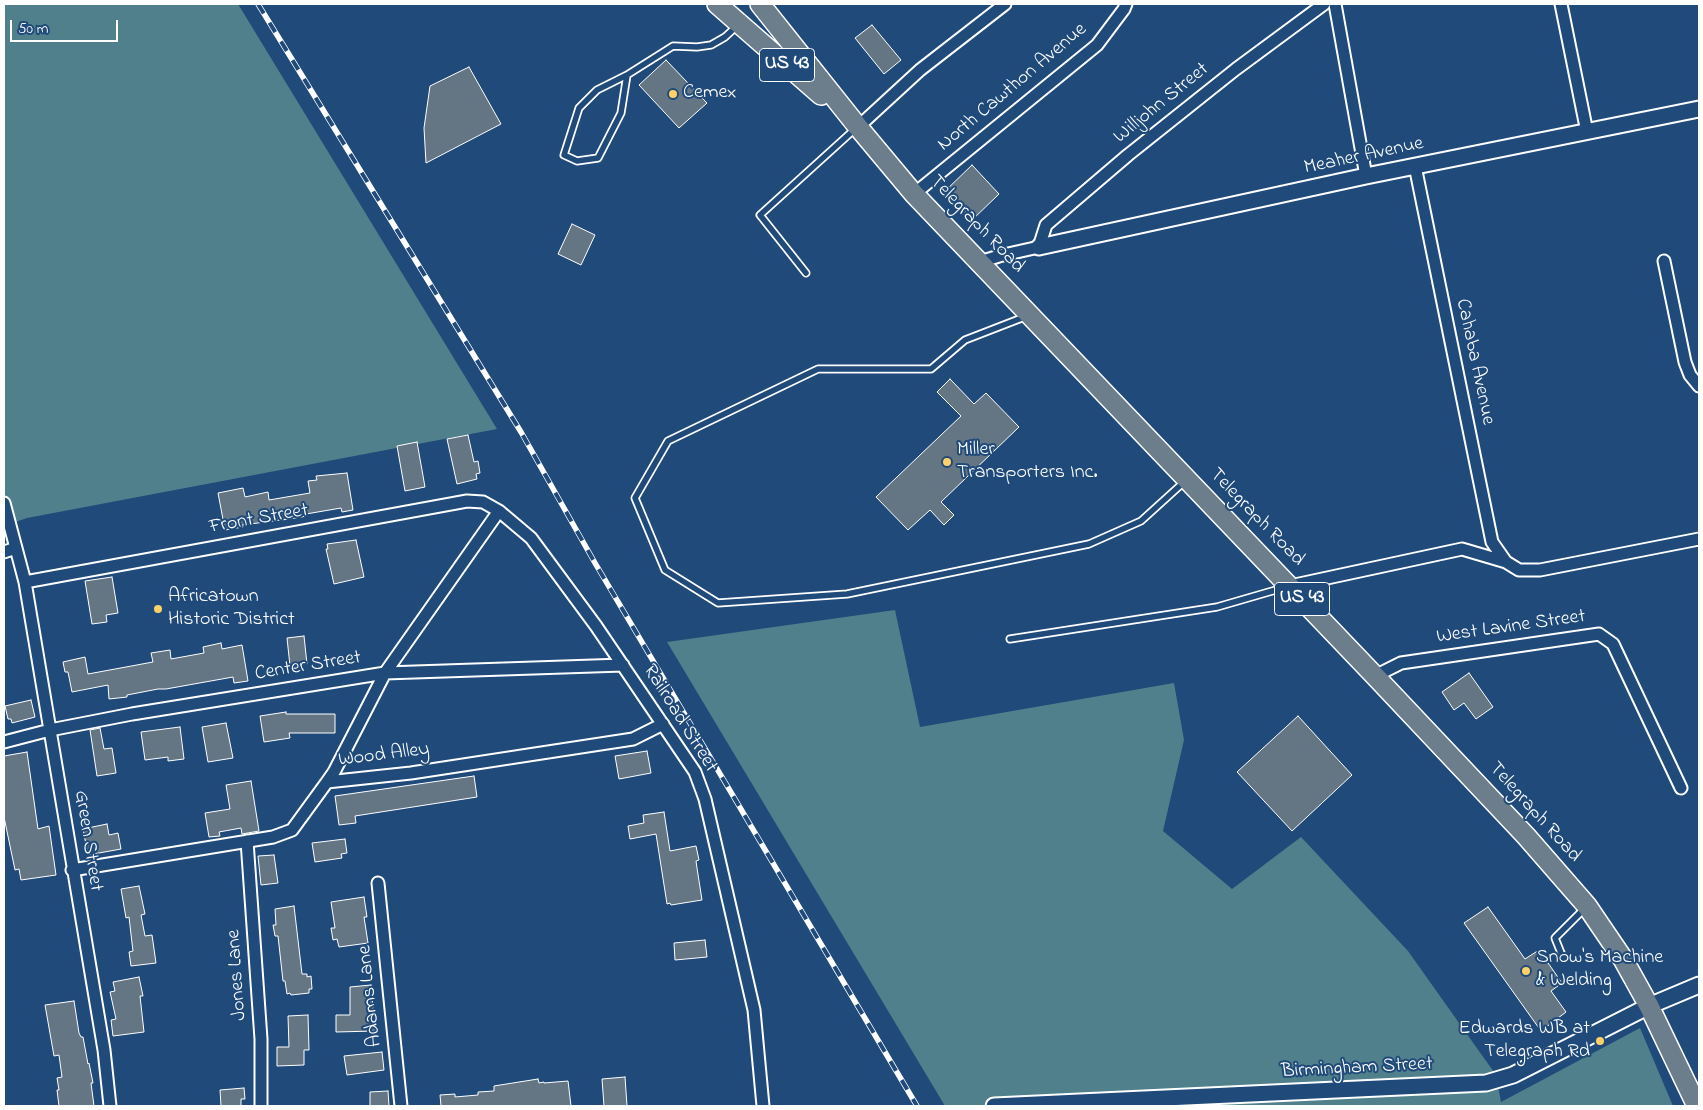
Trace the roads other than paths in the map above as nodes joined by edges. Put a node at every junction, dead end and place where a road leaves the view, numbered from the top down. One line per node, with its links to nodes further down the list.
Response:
1 (760, 4): 11 (main road, Telegraph Road / US 43)
2 (1005, 4): 11 (street)
3 (1126, 4): 15 (street, North Cawthon Avenue)
4 (1324, 4): 16 (street, Willjohn Street)
5 (1335, 4): 14 (street)
6 (1561, 4): 12 (street)
7 (720, 5): 8 (main road, Telegraph Road / US 43)
8 (739, 24): 9 (lane); 11 (main road, Telegraph Road / US 43)
9 (627, 75): 9 (lane)
10 (1699, 109): 12 (street, Meaher Avenue)
11 (858, 127): 15 (main road, Telegraph Road / US 43); 19 (lane)
12 (1587, 132): 13 (street, Meaher Avenue)
13 (1415, 166): 14 (street, Meaher Avenue); 26 (street, Cahaba Avenue)
14 (1366, 176): 16 (street, Meaher Avenue)
15 (914, 194): 18 (main road, Telegraph Road / US 43)
16 (1039, 247): 18 (street)
17 (1664, 261): 21 (street)
18 (980, 262): 20 (main road, Telegraph Road / US 43)
19 (806, 273)
20 (1030, 314): 22 (main road, Telegraph Road / US 43); 22 (lane)
21 (1699, 386)
22 (1188, 479): 32 (main road, Telegraph Road / US 43)
23 (4, 503): 27 (street)
24 (499, 511): 31 (street, Front Street); 34 (street, Railroad Street); 35 (street)
25 (1699, 539): 30 (street)
26 (1492, 542): 28 (street); 30 (street, Cahaba Avenue)
27 (16, 548): 29 (street); 31 (street, Green Street)
28 (1462, 549): 30 (street); 32 (street)
29 (4, 552)
30 (1506, 562)
31 (25, 582): 38 (street, Green Street)
32 (1290, 586): 33 (lane); 36 (main road, Telegraph Road / US 43)
33 (1010, 639)
34 (623, 665): 35 (street, Center Street); 37 (street, Railroad Street)
35 (385, 674): 38 (street, Center Street); 40 (street)
36 (1375, 676): 41 (street, West Lavine Street); 45 (main road, Telegraph Road / US 43)
37 (663, 724): 40 (street, Wood Alley); 52 (street, Railroad Street)
38 (50, 730): 39 (street, Center Street); 43 (street, Green Street)
39 (4, 742)
40 (327, 782): 42 (street, Wood Alley)
41 (1681, 788)
42 (247, 841): 43 (street, Wood Alley); 50 (street, Jones Lane)
43 (72, 870): 49 (street, Green Street)
44 (378, 883): 51 (street, Adams Lane)
45 (1587, 906): 46 (lane); 48 (main road, Telegraph Road / US 43)
46 (1563, 958)
47 (1699, 985): 48 (street, Birmingham Street)
48 (1649, 1006): 53 (street, Birmingham Street); 54 (main road, Telegraph Road / US 43)
49 (110, 1106)
50 (261, 1106)
51 (401, 1106)
52 (763, 1106)
53 (994, 1106)
54 (1697, 1106)

